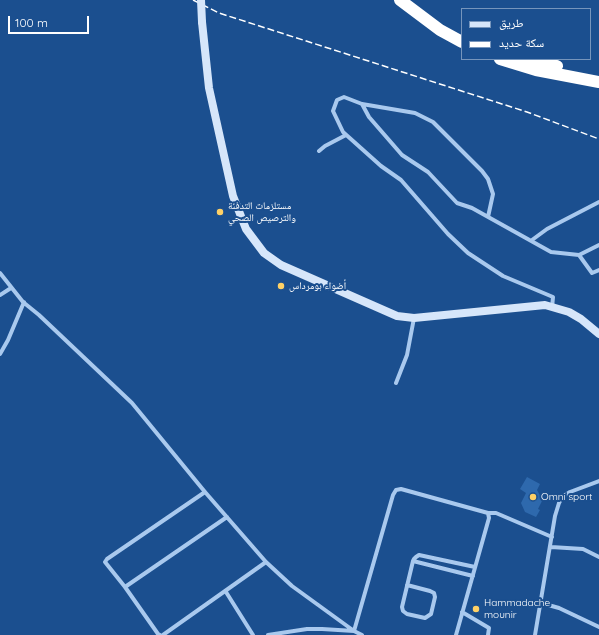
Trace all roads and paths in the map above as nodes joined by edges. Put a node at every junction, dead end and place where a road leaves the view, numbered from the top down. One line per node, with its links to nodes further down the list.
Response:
1 (201, 0): 24 (main road, bridge)
2 (400, 0): 5 (highway)
3 (413, 0): 4 (highway)
4 (461, 32)
5 (461, 41)
6 (503, 60): 9 (highway)
7 (531, 60): 8 (highway)
8 (599, 74)
9 (599, 82)
10 (362, 104): 11 (street); 14 (street); 14 (street)
11 (346, 135): 12 (street); 23 (street)
12 (319, 151)
13 (599, 202): 15 (street)
14 (488, 217): 15 (street)
15 (532, 240): 17 (street)
16 (599, 245): 17 (street)
17 (579, 255): 18 (street)
18 (599, 270)
19 (0, 273): 20 (street)
20 (11, 288): 21 (street); 22 (street)
21 (0, 295)
22 (24, 302): 26 (street); 29 (street)
23 (552, 308): 24 (main road); 25 (main road)
24 (414, 318): 27 (street)
25 (599, 334)
26 (0, 354)
27 (396, 383)
28 (599, 481): 32 (street)
29 (205, 492): 31 (street); 40 (street)
30 (488, 514): 32 (street); 37 (street); 45 (street)
31 (227, 517): 36 (street); 40 (street)
32 (552, 537): 33 (street)
33 (551, 546): 34 (street); 42 (street)
34 (599, 557)
35 (413, 561): 37 (street); 38 (street); 39 (street)
36 (266, 562): 41 (street); 45 (street)
37 (475, 567): 38 (street)
38 (473, 576): 43 (street)
39 (407, 585): 39 (street)
40 (125, 587): 46 (street)
41 (226, 592): 47 (street); 48 (street)
42 (541, 603): 44 (street); 53 (street)
43 (462, 612): 51 (street); 52 (street)
44 (599, 627)
45 (354, 631): 49 (street); 50 (street)
46 (160, 635)
47 (163, 635)
48 (252, 635)
49 (268, 635)
50 (362, 635)
51 (456, 635)
52 (488, 635)
53 (535, 635)

